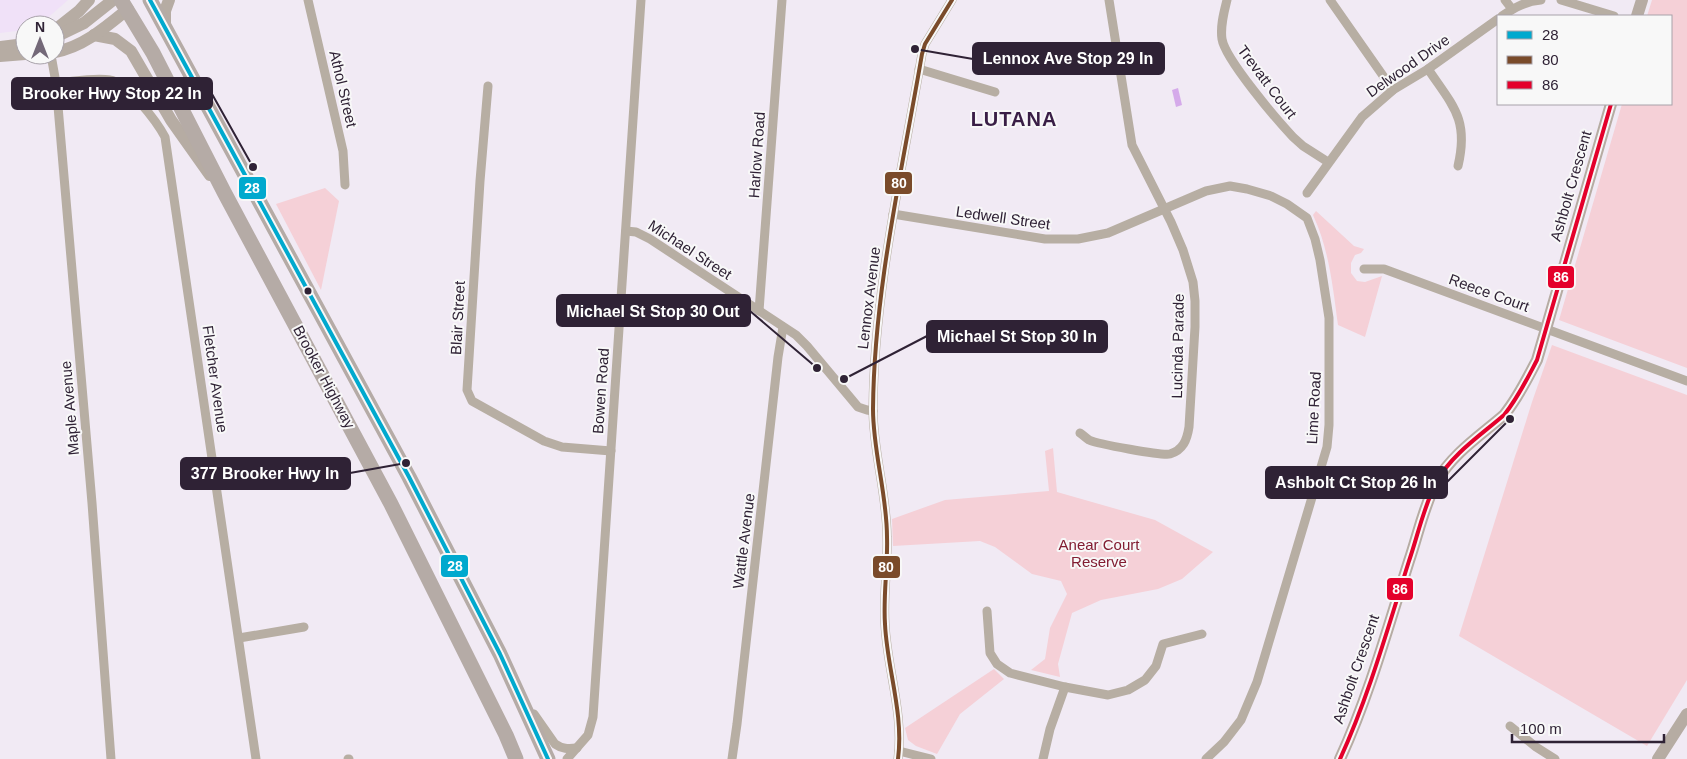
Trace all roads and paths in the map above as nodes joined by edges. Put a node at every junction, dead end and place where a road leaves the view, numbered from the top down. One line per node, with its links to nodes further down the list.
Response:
1 (88, 0): 22 (street)
2 (113, 0): 24 (street)
3 (150, 0): 23 (highway, Brooker Highway)
4 (168, 0): 23 (street)
5 (308, 0): 41 (street, Athol Street)
6 (642, 0): 46 (street, Bowen Road)
7 (782, 0): 48 (street, Harlow Road)
8 (952, 0): 33 (street, Lennox Avenue)
9 (1109, 0): 44 (street, Lucinda Parade)
10 (1227, 0): 39 (street, Trevatt Court)
11 (1330, 0): 36 (street)
12 (1505, 0): 17 (street)
13 (1541, 0): 17 (street)
14 (1561, 0): 19 (street)
15 (1642, 0): 20 (street)
16 (129, 3): 25 (street); 42 (highway, Brooker Highway)
17 (1512, 9): 18 (street)
18 (1503, 15)
19 (1611, 15)
20 (1637, 15)
21 (1497, 20): 32 (street, Delwood Drive)
22 (65, 22)
23 (166, 29): 60 (highway, Brooker Highway)
24 (65, 32)
25 (94, 35): 28 (street); 42 (street)
26 (15, 45): 27 (street)
27 (0, 47)
28 (65, 50)
29 (15, 55): 30 (street)
30 (0, 56)
31 (53, 65): 34 (street, Maple Avenue)
32 (1428, 69): 36 (street, Delwood Drive); 40 (street)
33 (920, 70): 37 (street); 45 (street, Lennox Avenue)
34 (56, 83): 58 (street, Fletcher Avenue); 65 (street, Maple Avenue)
35 (488, 86): 54 (street, Blair Street)
36 (1393, 90): 39 (street, Delwood Drive)
37 (995, 92)
38 (1611, 105): 50 (street, Ashbolt Crescent)
39 (1328, 162): 43 (street, Delwood Drive)
40 (1458, 166)
41 (345, 185)
42 (224, 192): 67 (highway, Brooker Highway)
43 (1307, 193)
44 (1164, 208): 45 (street, Ledwell Street); 53 (street, Lucinda Parade); 73 (street, Lime Road)
45 (893, 214): 52 (street, Lennox Avenue)
46 (626, 231): 48 (street, Michael Street); 54 (street, Bowen Road)
47 (1364, 269): 50 (street, Reece Court)
48 (759, 311): 49 (street, Michael Street)
49 (783, 326): 52 (street, Michael Street); 70 (street, Wattle Avenue)
50 (1546, 329): 51 (street, Reece Court); 74 (street, Ashbolt Crescent)
51 (1687, 381)
52 (873, 411): 64 (street, Lennox Avenue)
53 (1080, 433)
54 (611, 451): 63 (street, Bowen Road)
55 (987, 611): 59 (street)
56 (304, 627): 58 (street)
57 (1202, 634): 59 (street)
58 (240, 638): 66 (street, Fletcher Avenue)
59 (1064, 687): 72 (street)
60 (516, 689): 63 (street); 68 (highway, Brooker Highway)
61 (1687, 714): 76 (street)
62 (1510, 726): 75 (street)
63 (576, 748): 69 (street, Bowen Road)
64 (899, 755): 71 (street)
65 (111, 759)
66 (256, 759)
67 (516, 759)
68 (548, 759)
69 (567, 759)
70 (732, 759)
71 (931, 759)
72 (1043, 759)
73 (1206, 759)
74 (1340, 759)
75 (1556, 759)
76 (1658, 759)

